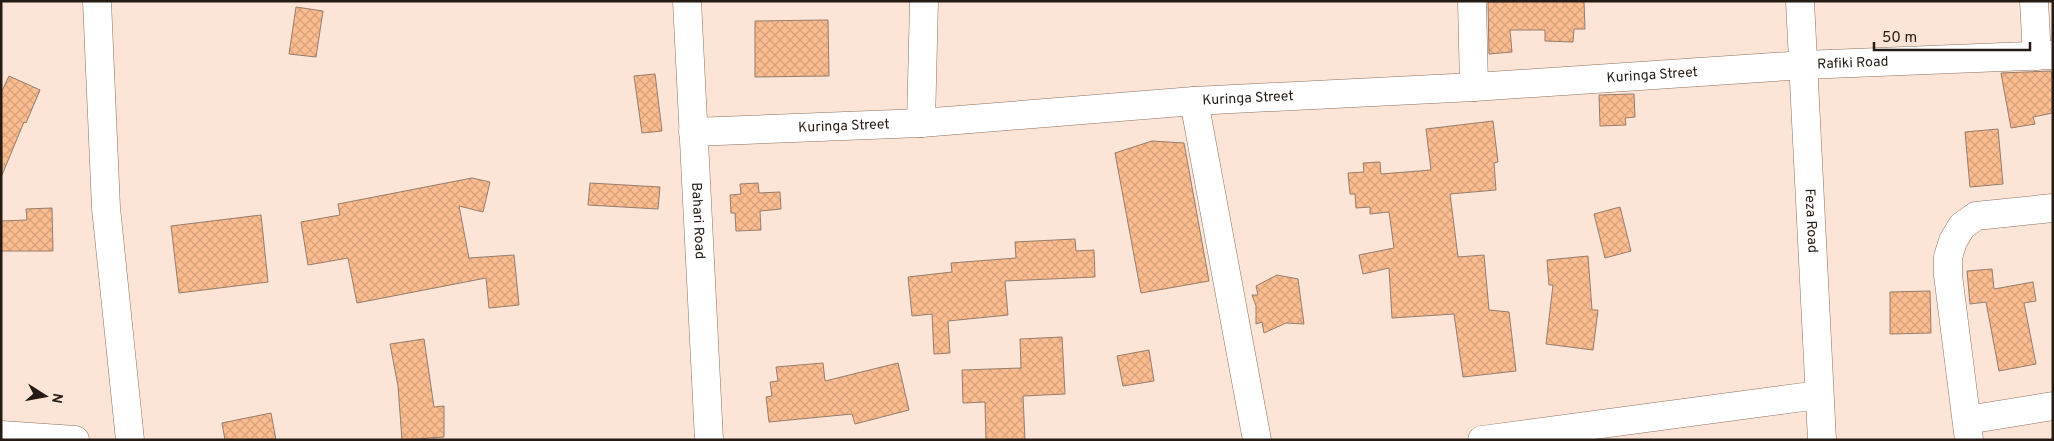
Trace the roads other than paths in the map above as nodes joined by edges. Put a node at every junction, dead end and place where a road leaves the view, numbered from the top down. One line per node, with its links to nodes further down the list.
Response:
1 (97, 1): 19 (street)
2 (687, 1): 12 (street, Bahari Road)
3 (924, 1): 11 (street)
4 (1472, 1): 9 (street)
5 (1800, 1): 8 (street, Feza Road)
6 (2034, 1): 7 (street)
7 (2045, 56): 8 (street, Rafiki Road)
8 (1804, 65): 9 (street, Kuringa Street); 14 (street, Feza Road)
9 (1474, 87): 10 (street, Kuringa Street)
10 (1194, 101): 11 (street, Kuringa Street); 21 (street)
11 (921, 123): 12 (street, Kuringa Street)
12 (693, 132): 20 (street, Bahari Road)
13 (2053, 208): 16 (street)
14 (1819, 395): 22 (street); 23 (street, Feza Road)
15 (2053, 406): 16 (street)
16 (1968, 430)
17 (1, 434): 18 (street)
18 (75, 440)
19 (130, 440)
20 (709, 440)
21 (1257, 440)
22 (1482, 440)
23 (1822, 440)

